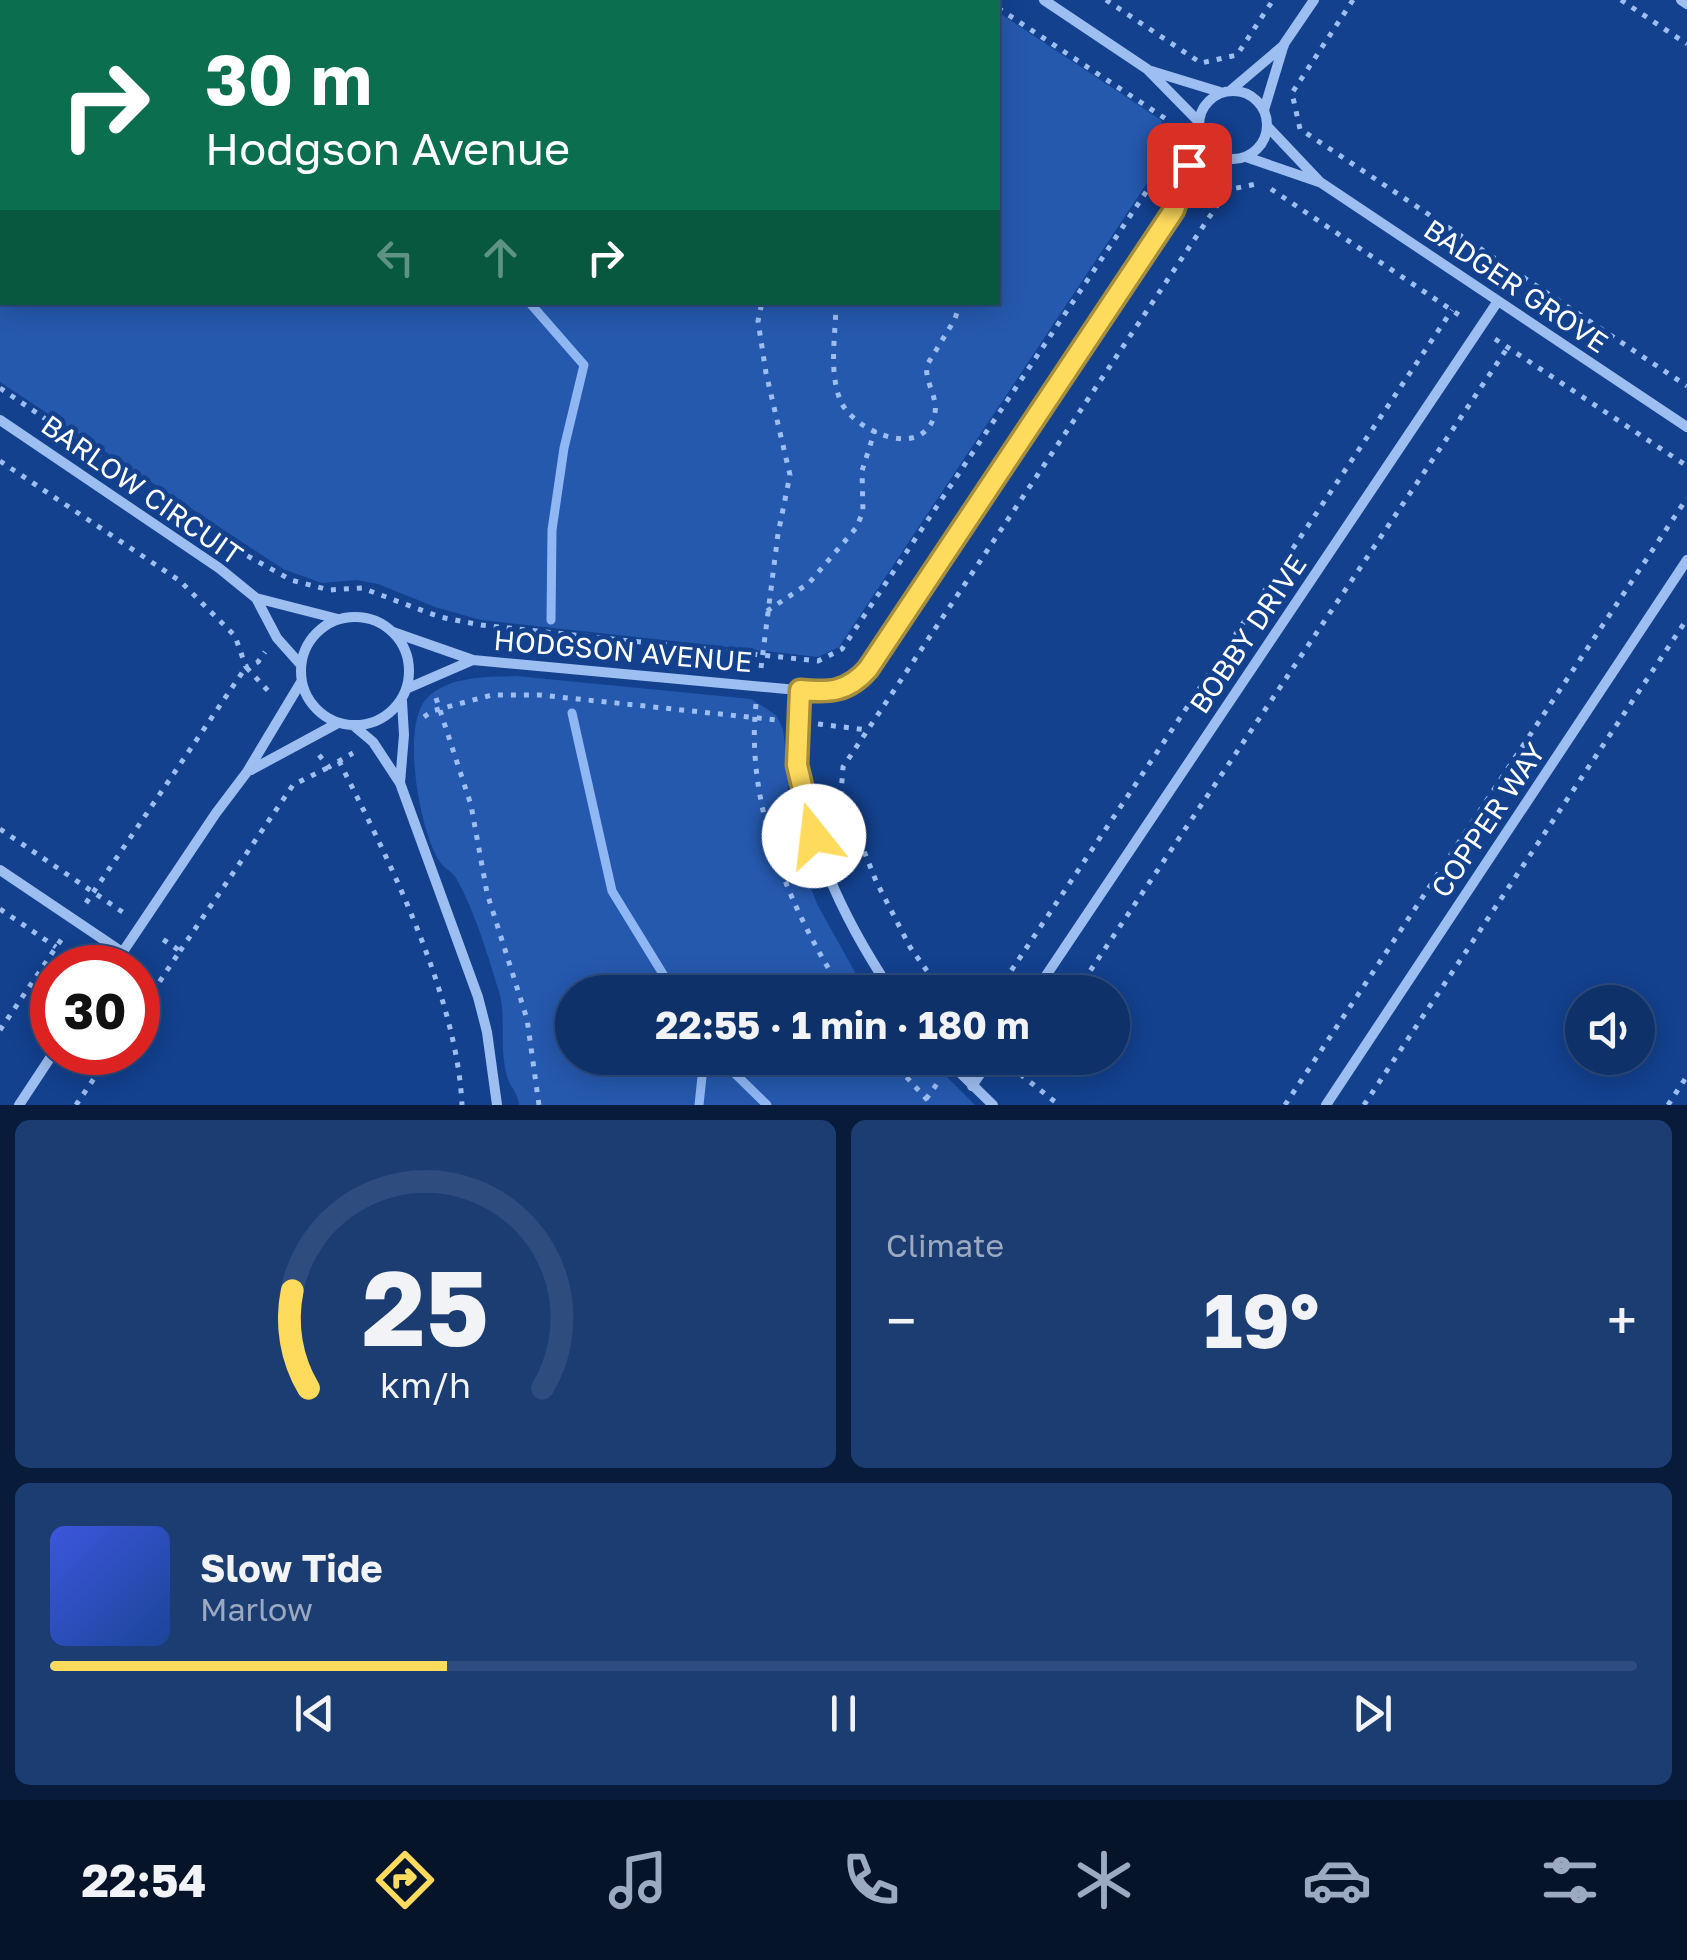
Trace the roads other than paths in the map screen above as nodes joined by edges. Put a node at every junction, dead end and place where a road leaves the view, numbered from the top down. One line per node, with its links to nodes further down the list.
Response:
1 (1044, 0): 6 (street)
2 (1314, 0): 5 (street)
3 (1681, 0): 4 (street)
4 (1687, 4)
5 (1284, 44): 7 (street); 8 (street)
6 (1147, 70): 7 (street); 9 (street)
7 (1226, 91): 8 (street); 9 (street)
8 (1264, 110): 10 (street)
9 (1199, 126): 12 (street); 14 (street, HODGSON AVENUE)
10 (1267, 126): 11 (street); 13 (street, BADGER GROVE)
11 (1246, 157): 12 (street); 13 (street, BADGER GROVE)
12 (1227, 159): 14 (street, HODGSON AVENUE)
13 (1320, 182): 15 (street, BADGER GROVE)
14 (1174, 210): 25 (street, HODGSON AVENUE)
15 (1498, 301): 17 (street, BADGER GROVE); 35 (street, BOBBY DRIVE)
16 (0, 420): 19 (street, BARLOW CIRCUIT)
17 (1687, 428)
18 (1687, 560): 43 (street, COPPER WAY)
19 (256, 598): 20 (street, BARLOW CIRCUIT); 23 (street, BARLOW CIRCUIT)
20 (338, 619): 21 (street); 23 (street)
21 (393, 632): 22 (street, HODGSON AVENUE); 26 (street)
22 (473, 660): 25 (street, HODGSON AVENUE); 26 (street, HODGSON AVENUE)
23 (301, 664): 24 (street)
24 (301, 682): 27 (street); 29 (street)
25 (800, 690): 34 (street)
26 (404, 694): 28 (street); 30 (street)
27 (338, 723): 28 (street); 29 (street)
28 (354, 726): 30 (street)
29 (247, 772): 33 (street)
30 (400, 783): 41 (street)
31 (0, 870): 32 (street)
32 (112, 945)
33 (127, 945)
34 (882, 975)
35 (1046, 975)
36 (39, 1075): 40 (street)
37 (961, 1075): 39 (street)
38 (979, 1075): 39 (street)
39 (972, 1086): 42 (street)
40 (19, 1105)
41 (497, 1105)
42 (993, 1105)
43 (1326, 1105)

